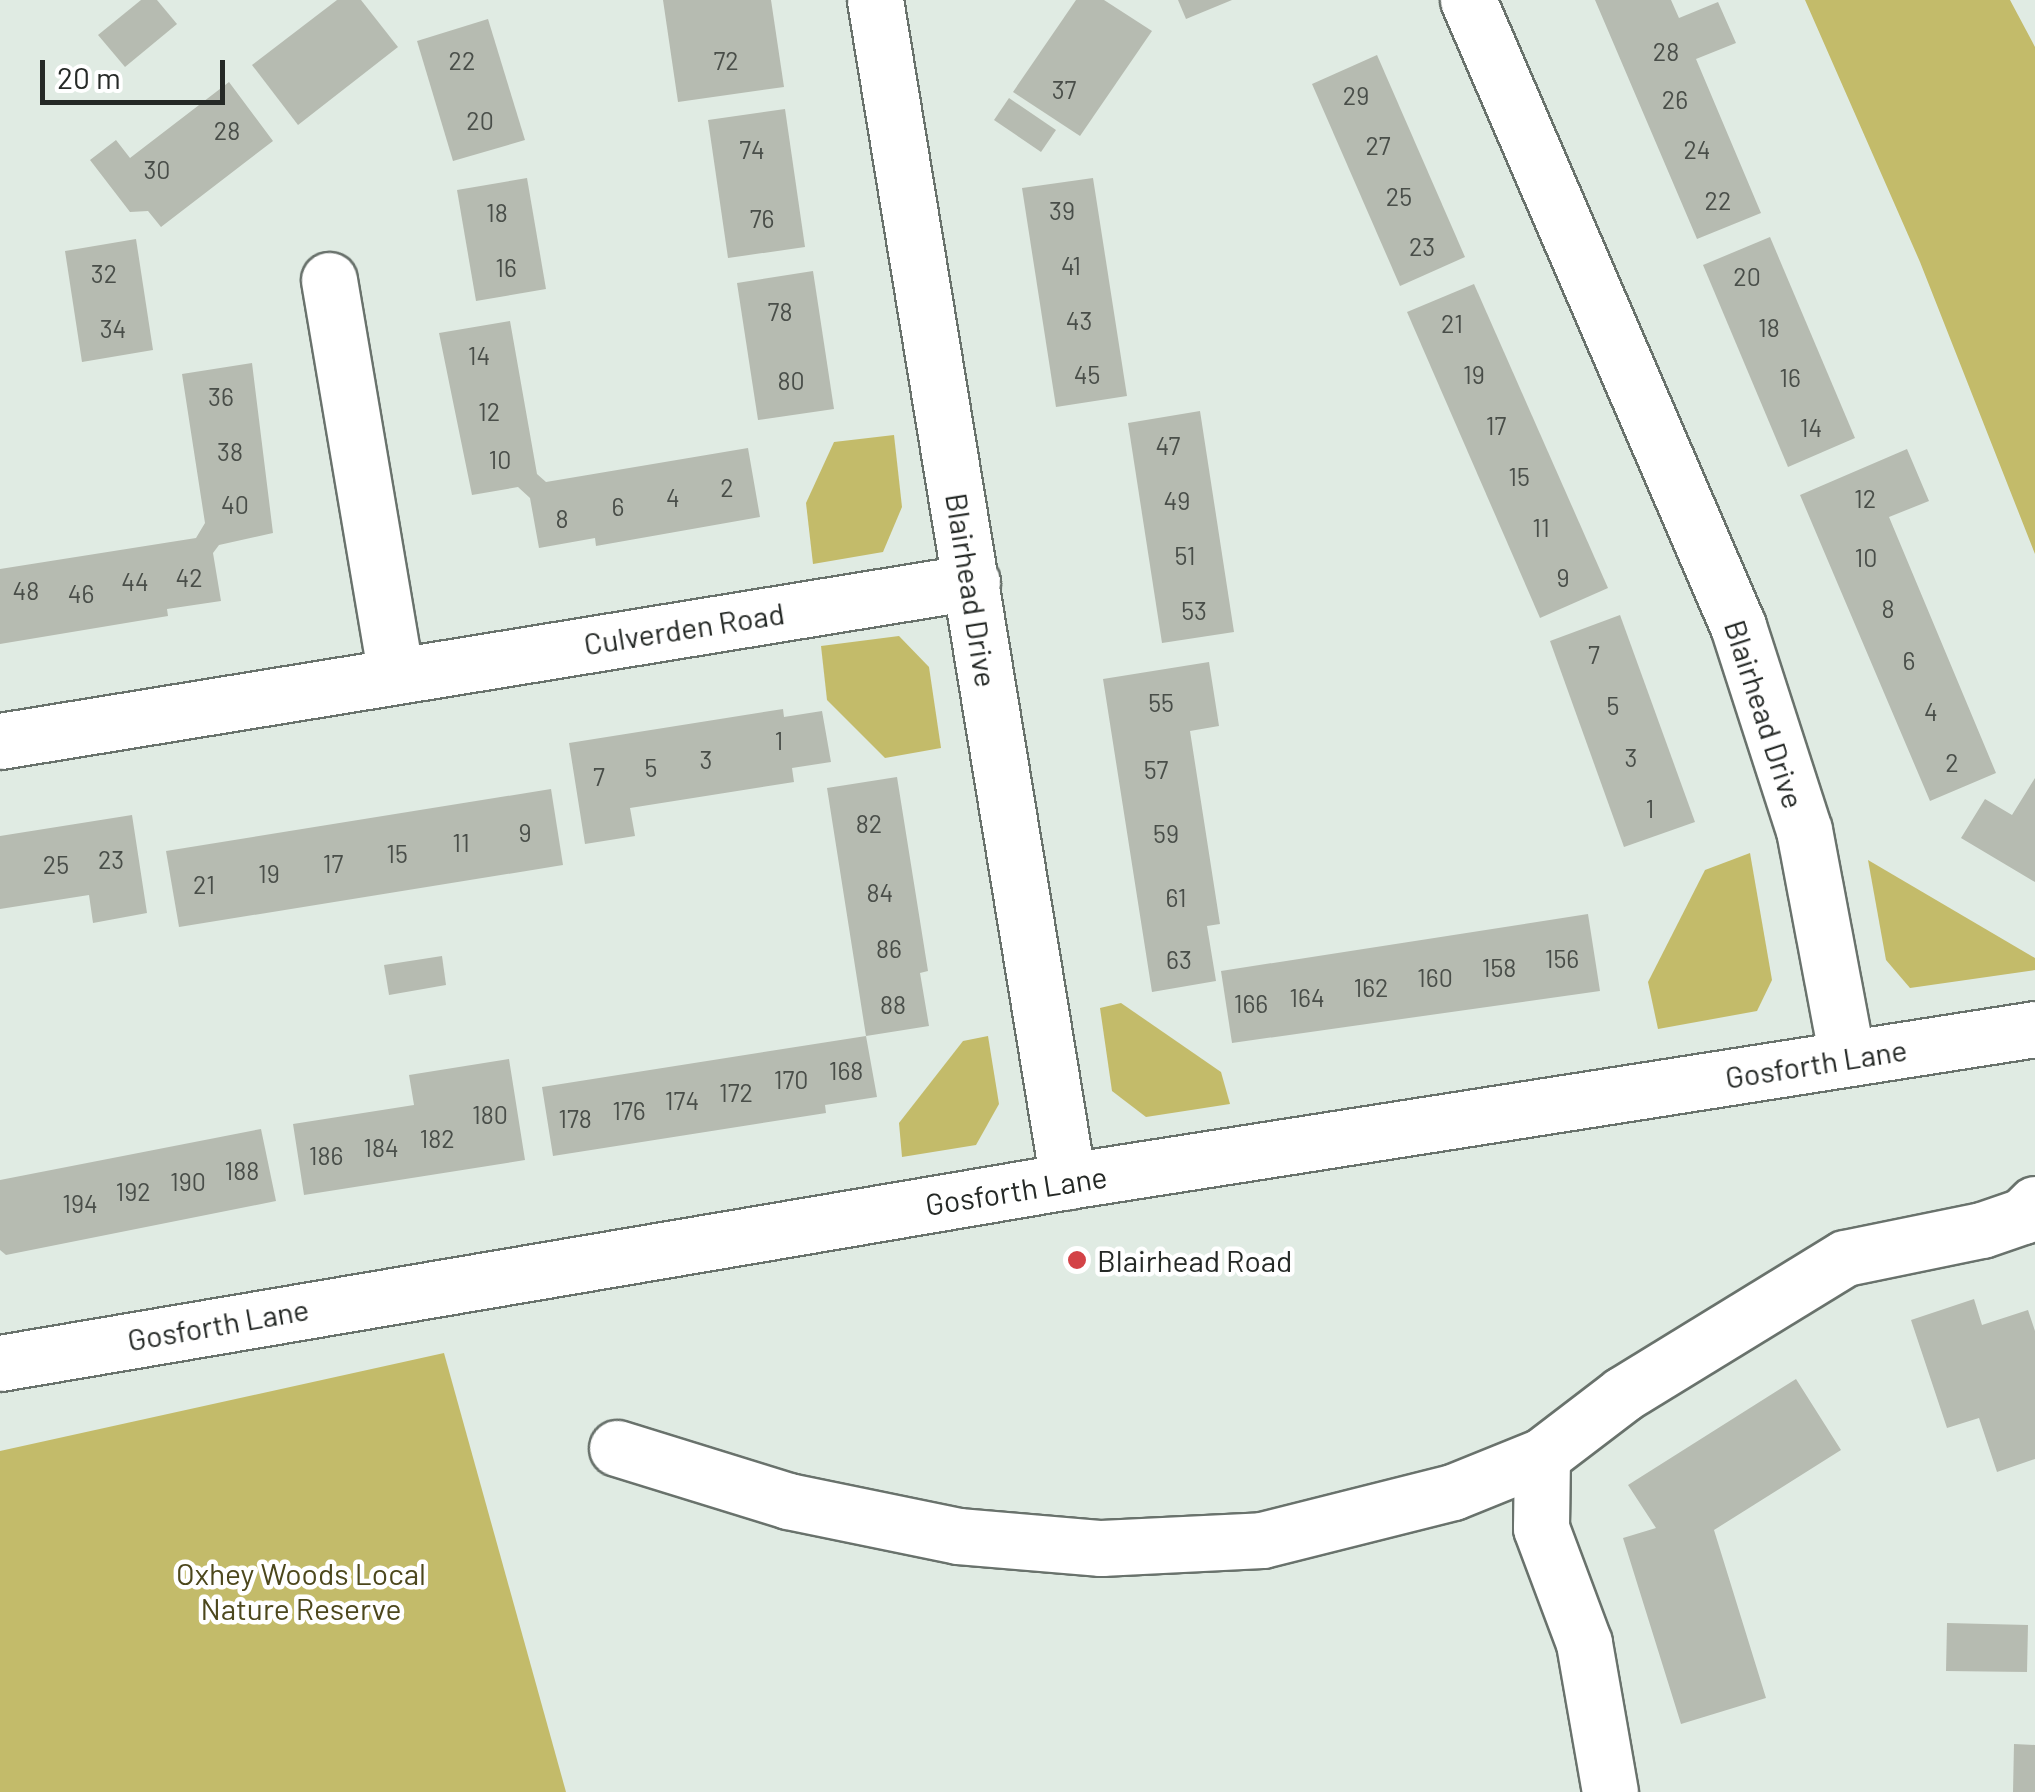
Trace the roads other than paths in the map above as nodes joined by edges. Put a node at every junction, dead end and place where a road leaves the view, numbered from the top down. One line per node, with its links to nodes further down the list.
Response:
1 (875, 0): 4 (street, Blairhead Drive)
2 (1468, 0): 8 (street, Blairhead Drive)
3 (329, 280): 5 (street)
4 (972, 582): 5 (street, Culverden Road); 9 (street, Blairhead Drive)
5 (396, 675): 6 (street, Culverden Road)
6 (0, 740)
7 (2035, 1029): 8 (street, Gosforth Lane)
8 (1847, 1058): 9 (street, Gosforth Lane)
9 (1068, 1181): 11 (street, Gosforth Lane)
10 (2035, 1204): 13 (street)
11 (0, 1363)
12 (617, 1448): 13 (street)
13 (1542, 1456): 14 (street)
14 (1610, 1792)

